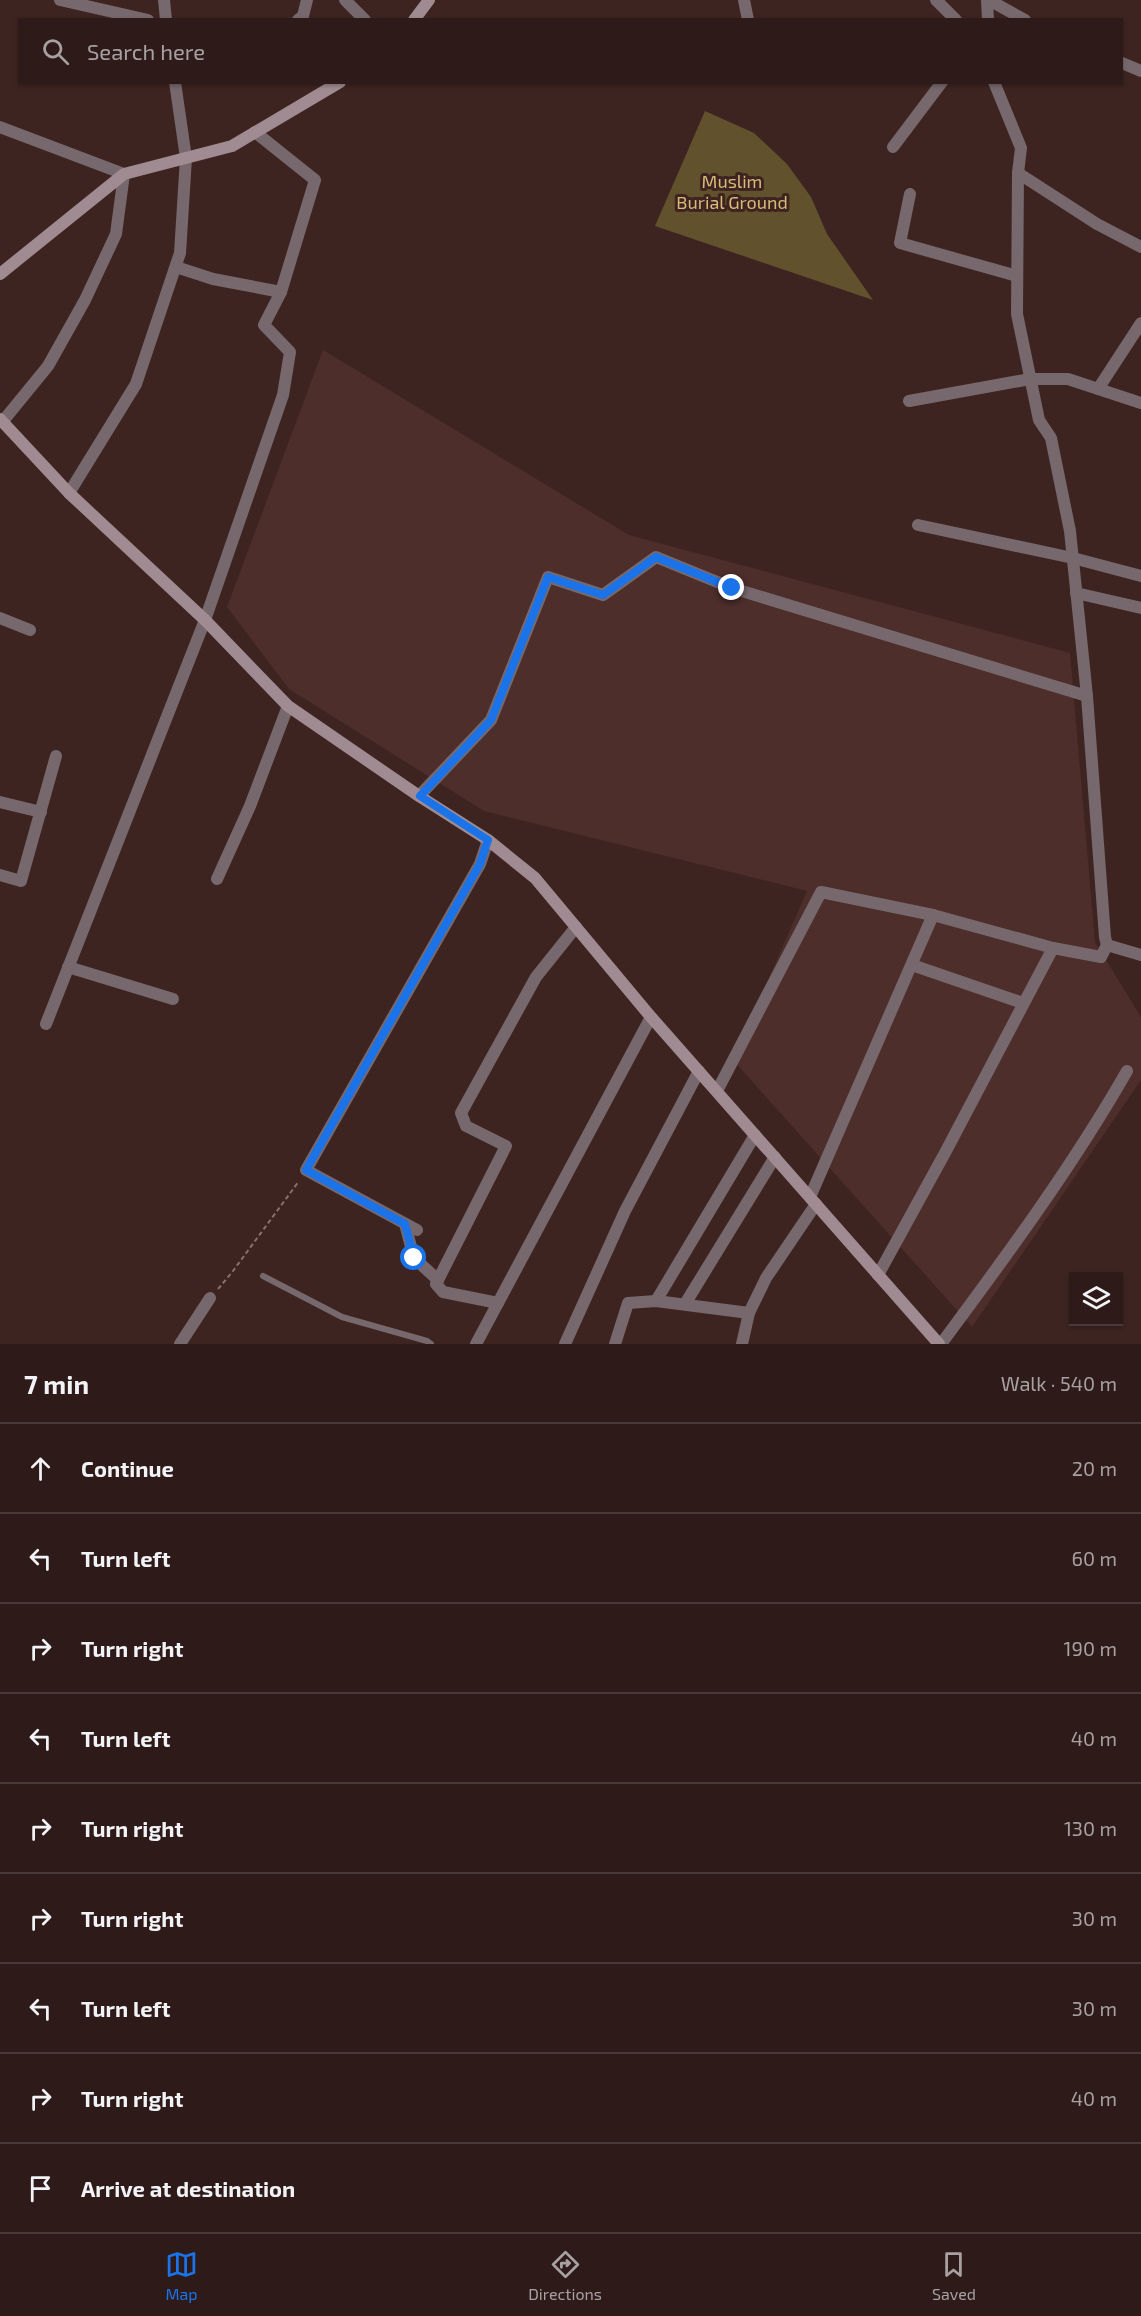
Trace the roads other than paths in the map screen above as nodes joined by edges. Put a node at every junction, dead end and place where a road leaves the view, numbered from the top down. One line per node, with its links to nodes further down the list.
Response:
1 (60, 0): 9 (street)
2 (164, 0): 10 (street)
3 (307, 0): 11 (street)
4 (345, 0): 12 (street)
5 (429, 0): 13 (main road)
6 (744, 0): 14 (street)
7 (936, 0): 15 (street)
8 (988, 0): 16 (street); 17 (street)
9 (139, 18)
10 (166, 18)
11 (300, 18)
12 (364, 18)
13 (416, 18)
14 (748, 18)
15 (954, 18)
16 (988, 18)
17 (1021, 18)
18 (1123, 63): 19 (street)
19 (1141, 71)
20 (175, 84): 27 (street)
21 (337, 84): 25 (main road)
22 (940, 84): 26 (street)
23 (994, 84): 28 (street)
24 (0, 127): 29 (street)
25 (255, 132): 27 (main road); 35 (street)
26 (893, 147)
27 (186, 158): 29 (main road); 32 (street)
28 (1018, 173): 31 (street); 34 (street)
29 (124, 174): 33 (main road); 41 (street)
30 (910, 194): 34 (street)
31 (1141, 247)
32 (176, 267): 35 (street); 42 (street)
33 (0, 274)
34 (1017, 276): 37 (street)
35 (280, 292): 49 (street)
36 (1141, 323): 38 (street)
37 (1030, 379): 38 (street); 39 (street); 44 (street)
38 (1098, 389): 40 (street)
39 (909, 401)
40 (1141, 403)
41 (1, 420): 42 (main road)
42 (69, 493): 49 (main road)
43 (918, 525): 44 (street)
44 (1073, 558): 45 (street); 46 (street)
45 (1141, 576)
46 (1076, 593): 47 (street); 51 (street)
47 (1141, 608)
48 (0, 618): 50 (street)
49 (205, 620): 52 (main road); 66 (street)
50 (30, 630)
51 (1087, 696): 54 (street); 62 (street)
52 (288, 706): 54 (main road); 59 (street)
53 (56, 756): 56 (street)
54 (420, 796): 57 (main road)
55 (0, 802): 56 (street)
56 (40, 812): 58 (street)
57 (488, 840): 61 (main road); 77 (street)
58 (0, 875)
59 (217, 879)
60 (933, 915): 63 (street); 65 (street); 73 (street)
61 (576, 927): 69 (main road); 81 (street)
62 (1107, 945): 63 (street); 64 (street)
63 (1053, 948): 68 (street)
64 (1141, 955)
65 (912, 965): 68 (street); 76 (street)
66 (68, 967): 67 (street); 70 (street)
67 (173, 999)
68 (1023, 1003): 79 (street)
69 (651, 1017): 71 (main road); 84 (street)
70 (46, 1024)
71 (699, 1071): 73 (main road); 90 (street)
72 (1127, 1071): 93 (street)
73 (717, 1091): 74 (main road)
74 (755, 1135): 75 (main road); 83 (street)
75 (775, 1158): 76 (main road); 85 (street)
76 (813, 1201): 79 (main road); 86 (street)
77 (405, 1224): 78 (street); 81 (street)
78 (417, 1230)
79 (878, 1275): 93 (main road)
80 (262, 1276): 88 (lane)
81 (438, 1280): 84 (street)
82 (210, 1298): 87 (street)
83 (656, 1301): 85 (street); 91 (street)
84 (498, 1303): 89 (street)
85 (685, 1304): 86 (street)
86 (749, 1312): 92 (street)
87 (180, 1344)
88 (431, 1344)
89 (476, 1344)
90 (566, 1344)
91 (615, 1344)
92 (742, 1344)
93 (940, 1344)

